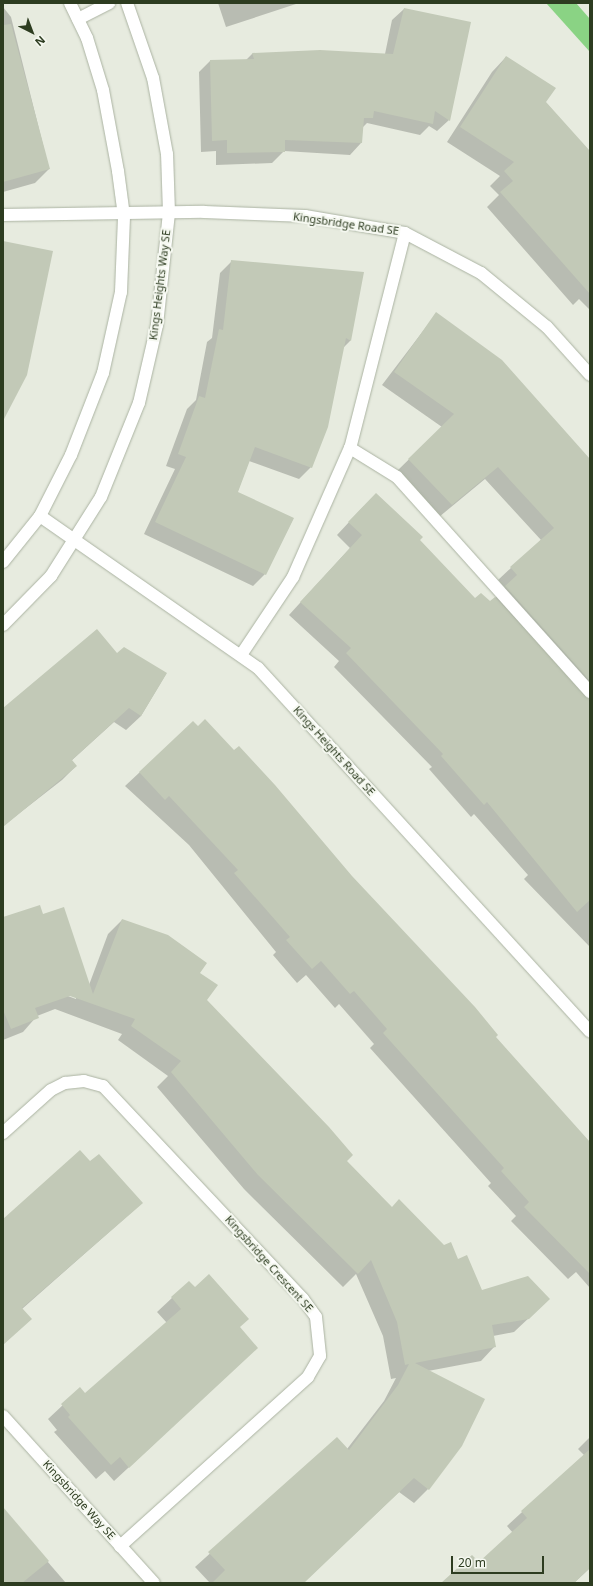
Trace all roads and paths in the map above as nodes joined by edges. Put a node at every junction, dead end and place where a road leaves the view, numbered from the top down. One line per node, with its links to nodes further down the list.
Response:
1 (70, 3): 4 (street)
2 (109, 3): 4 (street)
3 (127, 3): 5 (street, Kings Heights Way SE)
4 (78, 19): 7 (street)
5 (169, 213): 7 (street, Kingsbridge Road SE); 8 (street, Kingsbridge Road SE); 12 (street, Kings Heights Way SE)
6 (3, 215): 7 (street, Kingsbridge Road SE)
7 (124, 216): 11 (street)
8 (405, 233): 9 (street, Kingsbridge Road SE); 10 (street)
9 (590, 375)
10 (350, 448): 15 (street); 16 (street)
11 (40, 516): 12 (street, Kings Heights Road SE); 13 (street)
12 (75, 541): 14 (street, Kings Heights Way SE); 15 (street, Kings Heights Road SE)
13 (3, 562)
14 (3, 625)
15 (241, 655): 17 (street, Kings Heights Road SE)
16 (590, 692)
17 (590, 1031)
18 (3, 1133): 20 (street, Kingsbridge Crescent SE)
19 (3, 1416): 20 (street, Kingsbridge Way SE)
20 (120, 1546): 21 (street, Kingsbridge Way SE)
21 (154, 1583)

